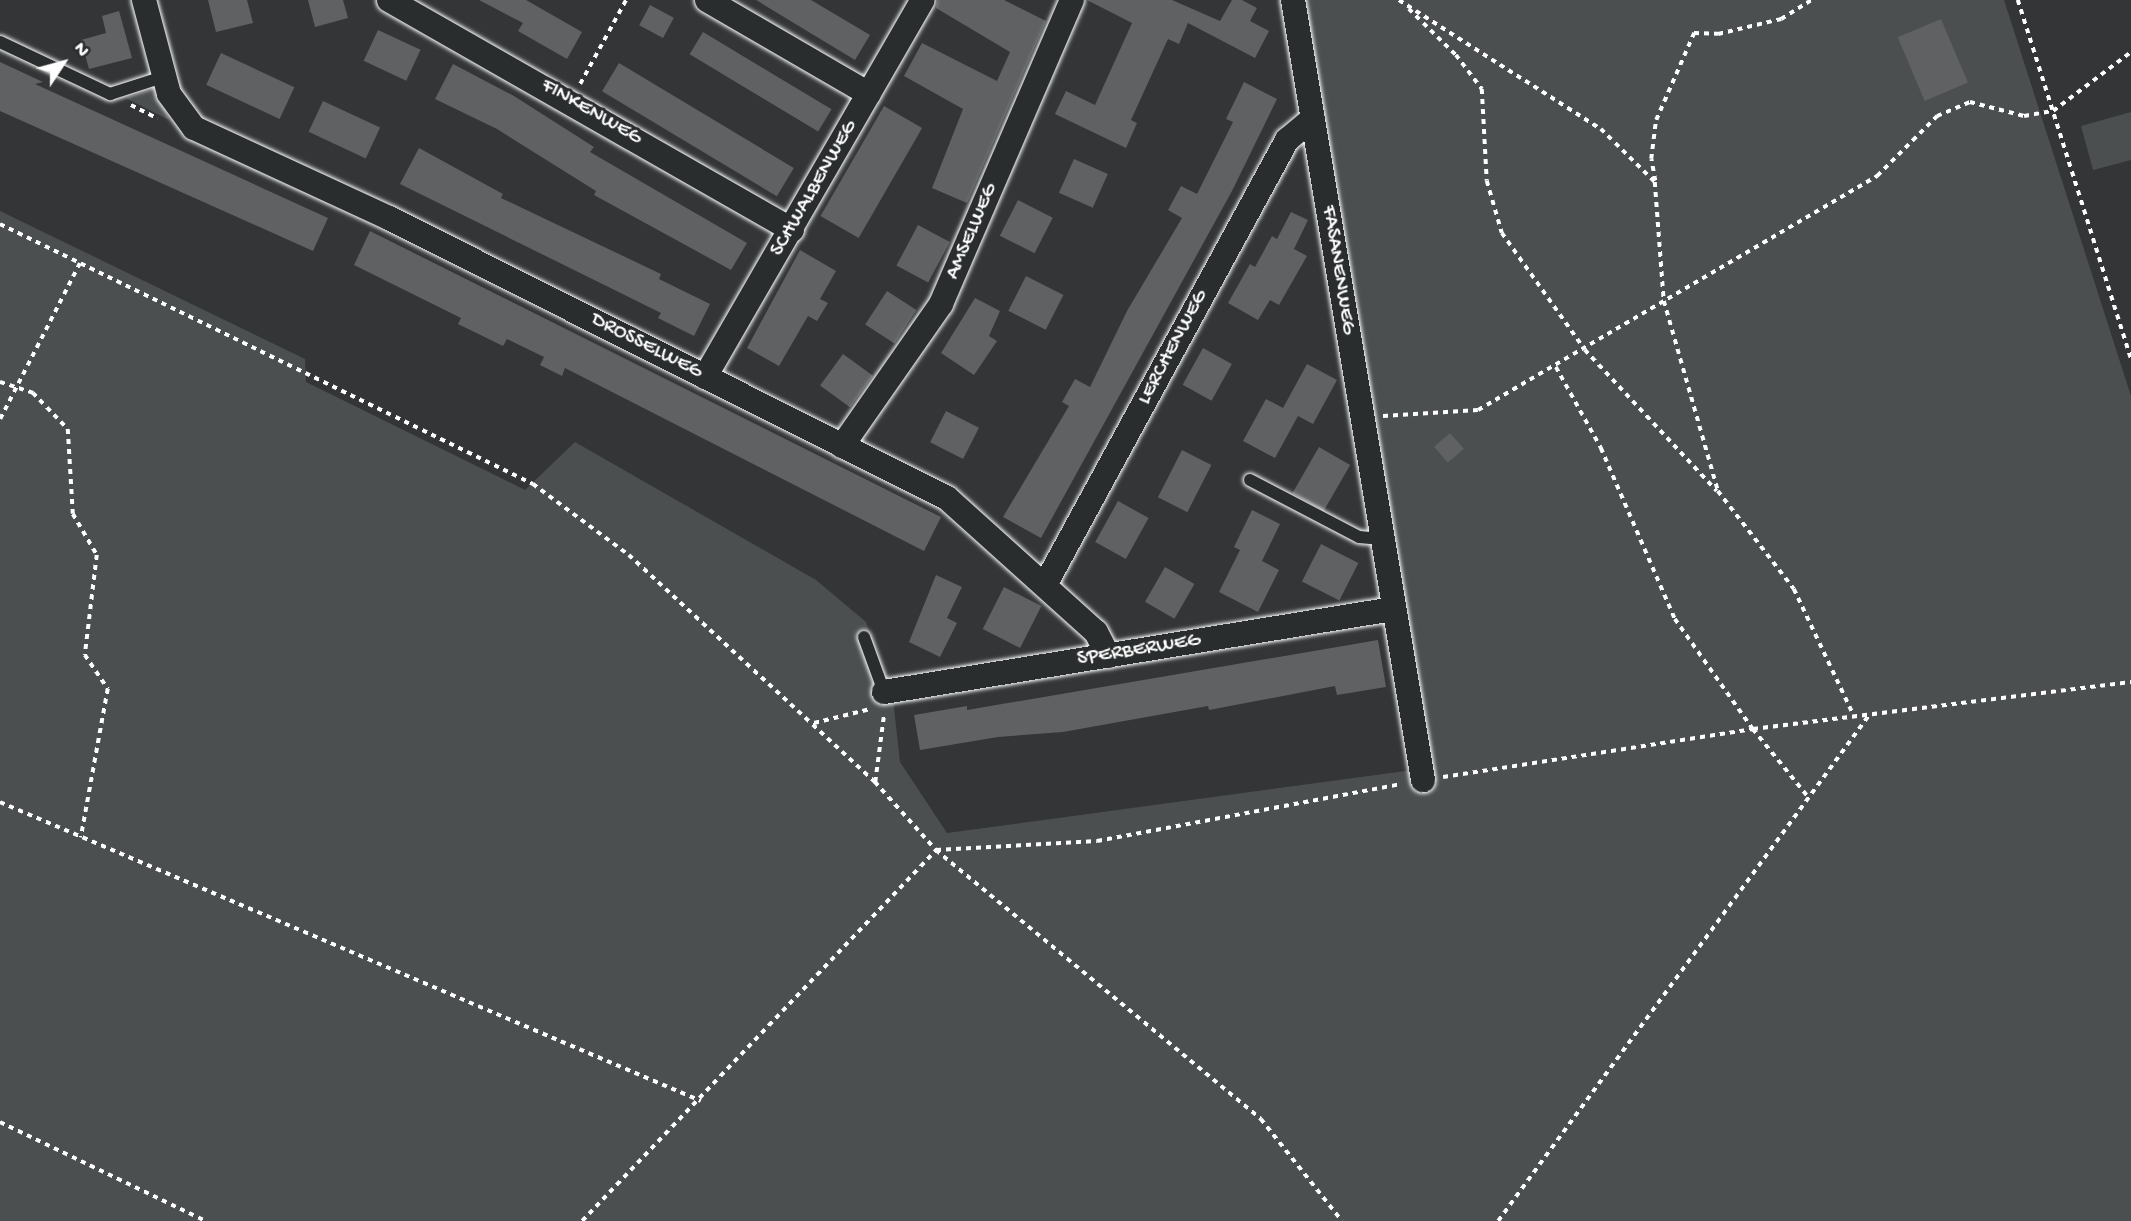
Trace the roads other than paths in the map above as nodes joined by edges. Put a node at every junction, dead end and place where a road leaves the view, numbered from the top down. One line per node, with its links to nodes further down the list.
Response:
1 (144, 0): 8 (street, DROSSELWEG)
2 (389, 0): 11 (street, FINKENWEG)
3 (707, 0): 9 (street)
4 (923, 0): 9 (street, SCHWALBENWEG)
5 (1072, 0): 13 (street, AMSELWEG)
6 (1293, 0): 10 (street, FASANENWEG)
7 (0, 42): 8 (lane)
8 (163, 76): 12 (street, DROSSELWEG)
9 (869, 94): 11 (street, SCHWALBENWEG)
10 (1312, 119): 15 (street, FASANENWEG); 16 (street, LERCHENWEG)
11 (792, 230): 12 (street, SCHWALBENWEG)
12 (705, 377): 13 (street, DROSSELWEG)
13 (842, 446): 16 (street, DROSSELWEG)
14 (1250, 480): 15 (lane)
15 (1382, 539): 17 (street, FASANENWEG)
16 (1045, 585): 19 (street, DROSSELWEG)
17 (1393, 609): 19 (street, SPERBERWEG); 21 (street, FASANENWEG)
18 (864, 637): 20 (lane)
19 (1108, 656): 20 (street, SPERBERWEG)
20 (885, 699)
21 (1423, 780)

